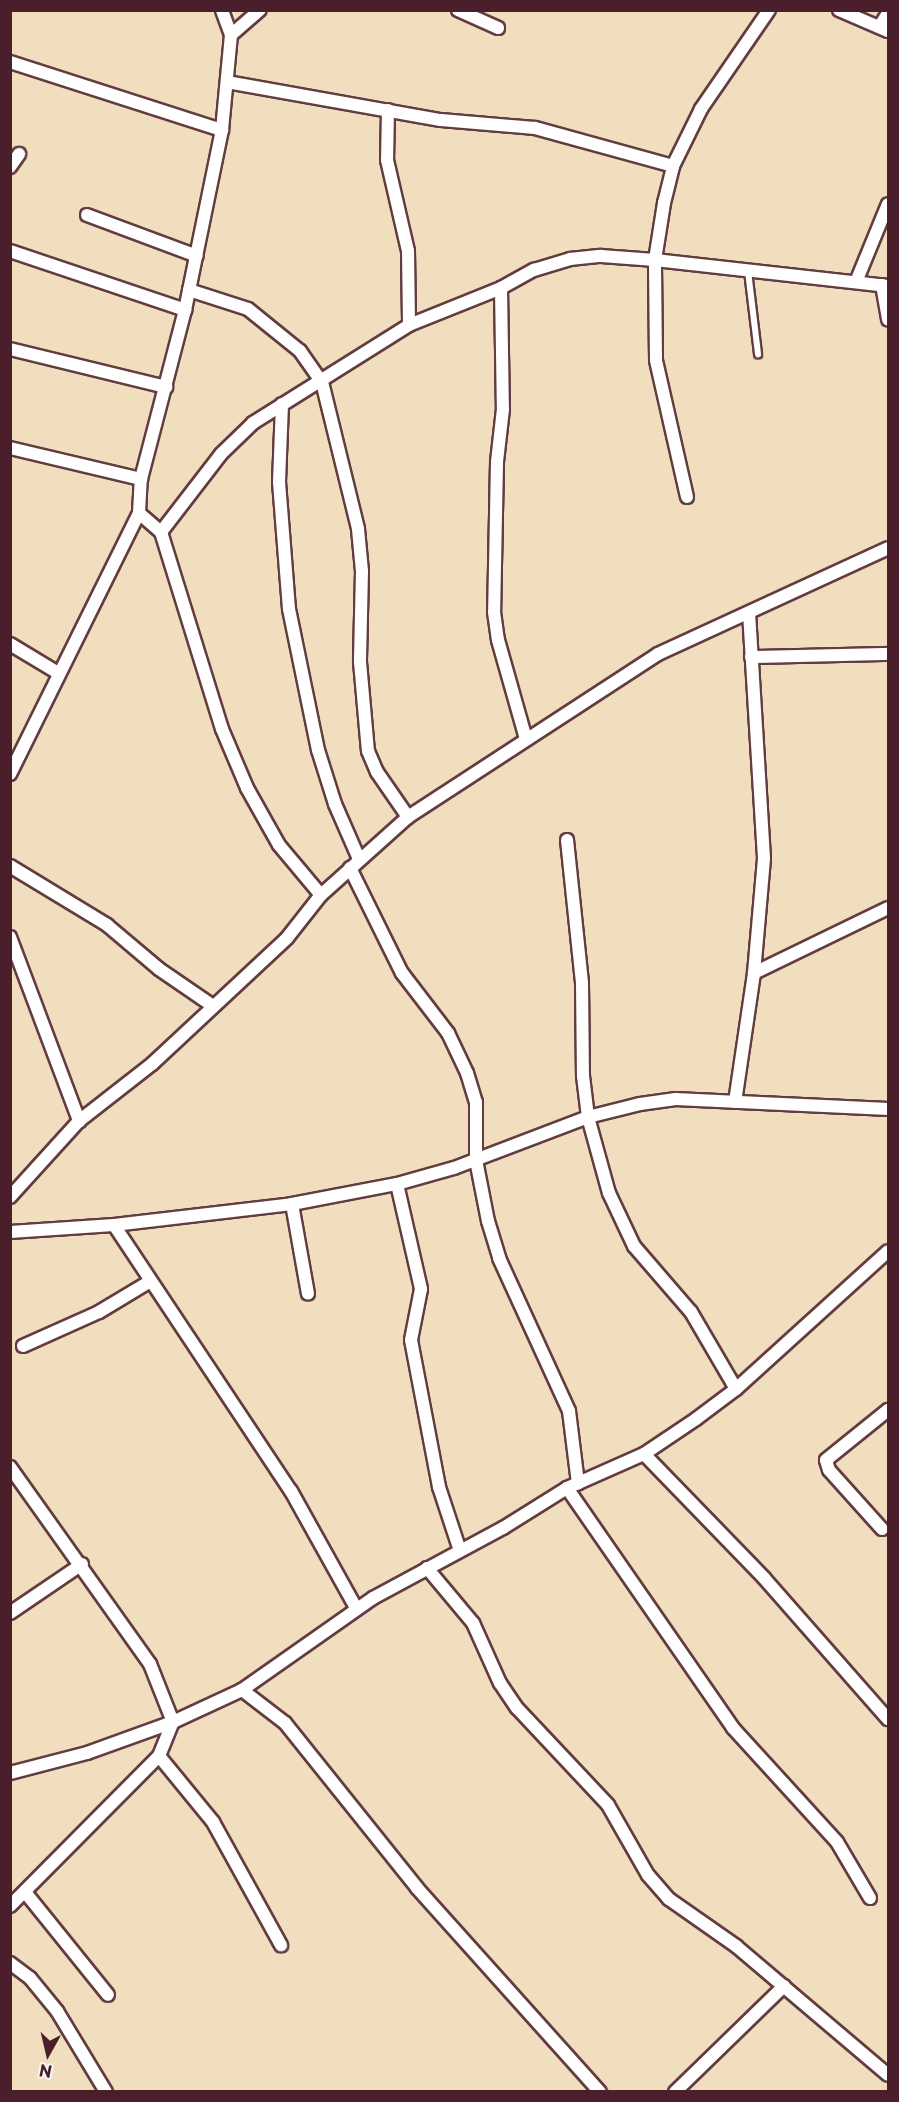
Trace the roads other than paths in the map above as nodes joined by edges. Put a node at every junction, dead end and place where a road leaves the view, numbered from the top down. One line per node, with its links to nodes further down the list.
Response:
1 (222, 10): 9 (street)
2 (260, 10): 9 (street)
3 (458, 10): 7 (street)
4 (769, 10): 15 (street)
5 (838, 10): 8 (street)
6 (888, 14): 8 (street)
7 (498, 28)
8 (884, 29)
9 (231, 35): 11 (street)
10 (10, 62): 13 (street)
11 (227, 82): 12 (street); 13 (street)
12 (388, 110): 15 (street); 29 (street)
13 (222, 130): 20 (street)
14 (20, 154): 16 (street)
15 (673, 166): 21 (street)
16 (10, 167)
17 (888, 204): 23 (street)
18 (87, 215): 20 (street)
19 (10, 251): 27 (street)
20 (197, 256): 26 (street)
21 (655, 260): 22 (street); 25 (street); 37 (street)
22 (748, 270): 23 (street); 31 (lane)
23 (856, 282): 24 (street)
24 (885, 286): 28 (street)
25 (501, 288): 29 (street); 46 (street)
26 (189, 290): 27 (street); 32 (street)
27 (185, 310): 33 (street)
28 (888, 319)
29 (409, 325): 32 (street)
30 (10, 349): 33 (street)
31 (758, 354)
32 (322, 382): 34 (street); 48 (street)
33 (166, 387): 36 (street)
34 (282, 404): 39 (street); 50 (street)
35 (10, 448): 36 (street)
36 (141, 479): 38 (street)
37 (687, 497)
38 (139, 513): 39 (street); 45 (street)
39 (161, 532): 53 (street)
40 (888, 548): 41 (street)
41 (749, 614): 44 (street); 46 (street)
42 (10, 644): 45 (street)
43 (888, 654): 44 (street)
44 (751, 657): 56 (street)
45 (58, 673): 47 (street)
46 (526, 739): 48 (street)
47 (10, 774)
48 (408, 817): 50 (street)
49 (567, 840): 60 (street)
50 (360, 859): 52 (street)
51 (10, 866): 57 (street)
52 (350, 868): 53 (street); 62 (street)
53 (321, 895): 57 (street)
54 (888, 908): 56 (street)
55 (10, 938): 61 (street)
56 (754, 973): 58 (street)
57 (213, 1006): 61 (street)
58 (735, 1102): 59 (street); 60 (street)
59 (888, 1108)
60 (588, 1117): 62 (street); 72 (street)
61 (79, 1121): 64 (street)
62 (476, 1160): 63 (street); 76 (street)
63 (397, 1184): 65 (street); 78 (street)
64 (10, 1197)
65 (292, 1204): 66 (street); 70 (street)
66 (114, 1225): 67 (street); 69 (street)
67 (10, 1232)
68 (885, 1258): 72 (street)
69 (149, 1282): 71 (street); 81 (street)
70 (308, 1294)
71 (23, 1346)
72 (736, 1389): 74 (street)
73 (888, 1410): 77 (street)
74 (644, 1454): 76 (street); 84 (street)
75 (10, 1467): 79 (street)
76 (573, 1485): 78 (street); 89 (street)
77 (882, 1529)
78 (460, 1551): 80 (street)
79 (82, 1564): 82 (street); 85 (street)
80 (427, 1568): 81 (street); 93 (street)
81 (356, 1608): 83 (street)
82 (10, 1613)
83 (242, 1690): 85 (street); 97 (street)
84 (888, 1719)
85 (173, 1722): 86 (street); 87 (street)
86 (159, 1756): 88 (street); 91 (street)
87 (10, 1773)
88 (25, 1892): 90 (street); 94 (street)
89 (870, 1898)
90 (10, 1906)
91 (281, 1945)
92 (10, 1963): 96 (street)
93 (784, 1986): 95 (street); 98 (street)
94 (108, 1995)
95 (888, 2075)
96 (106, 2091)
97 (600, 2091)
98 (675, 2091)

